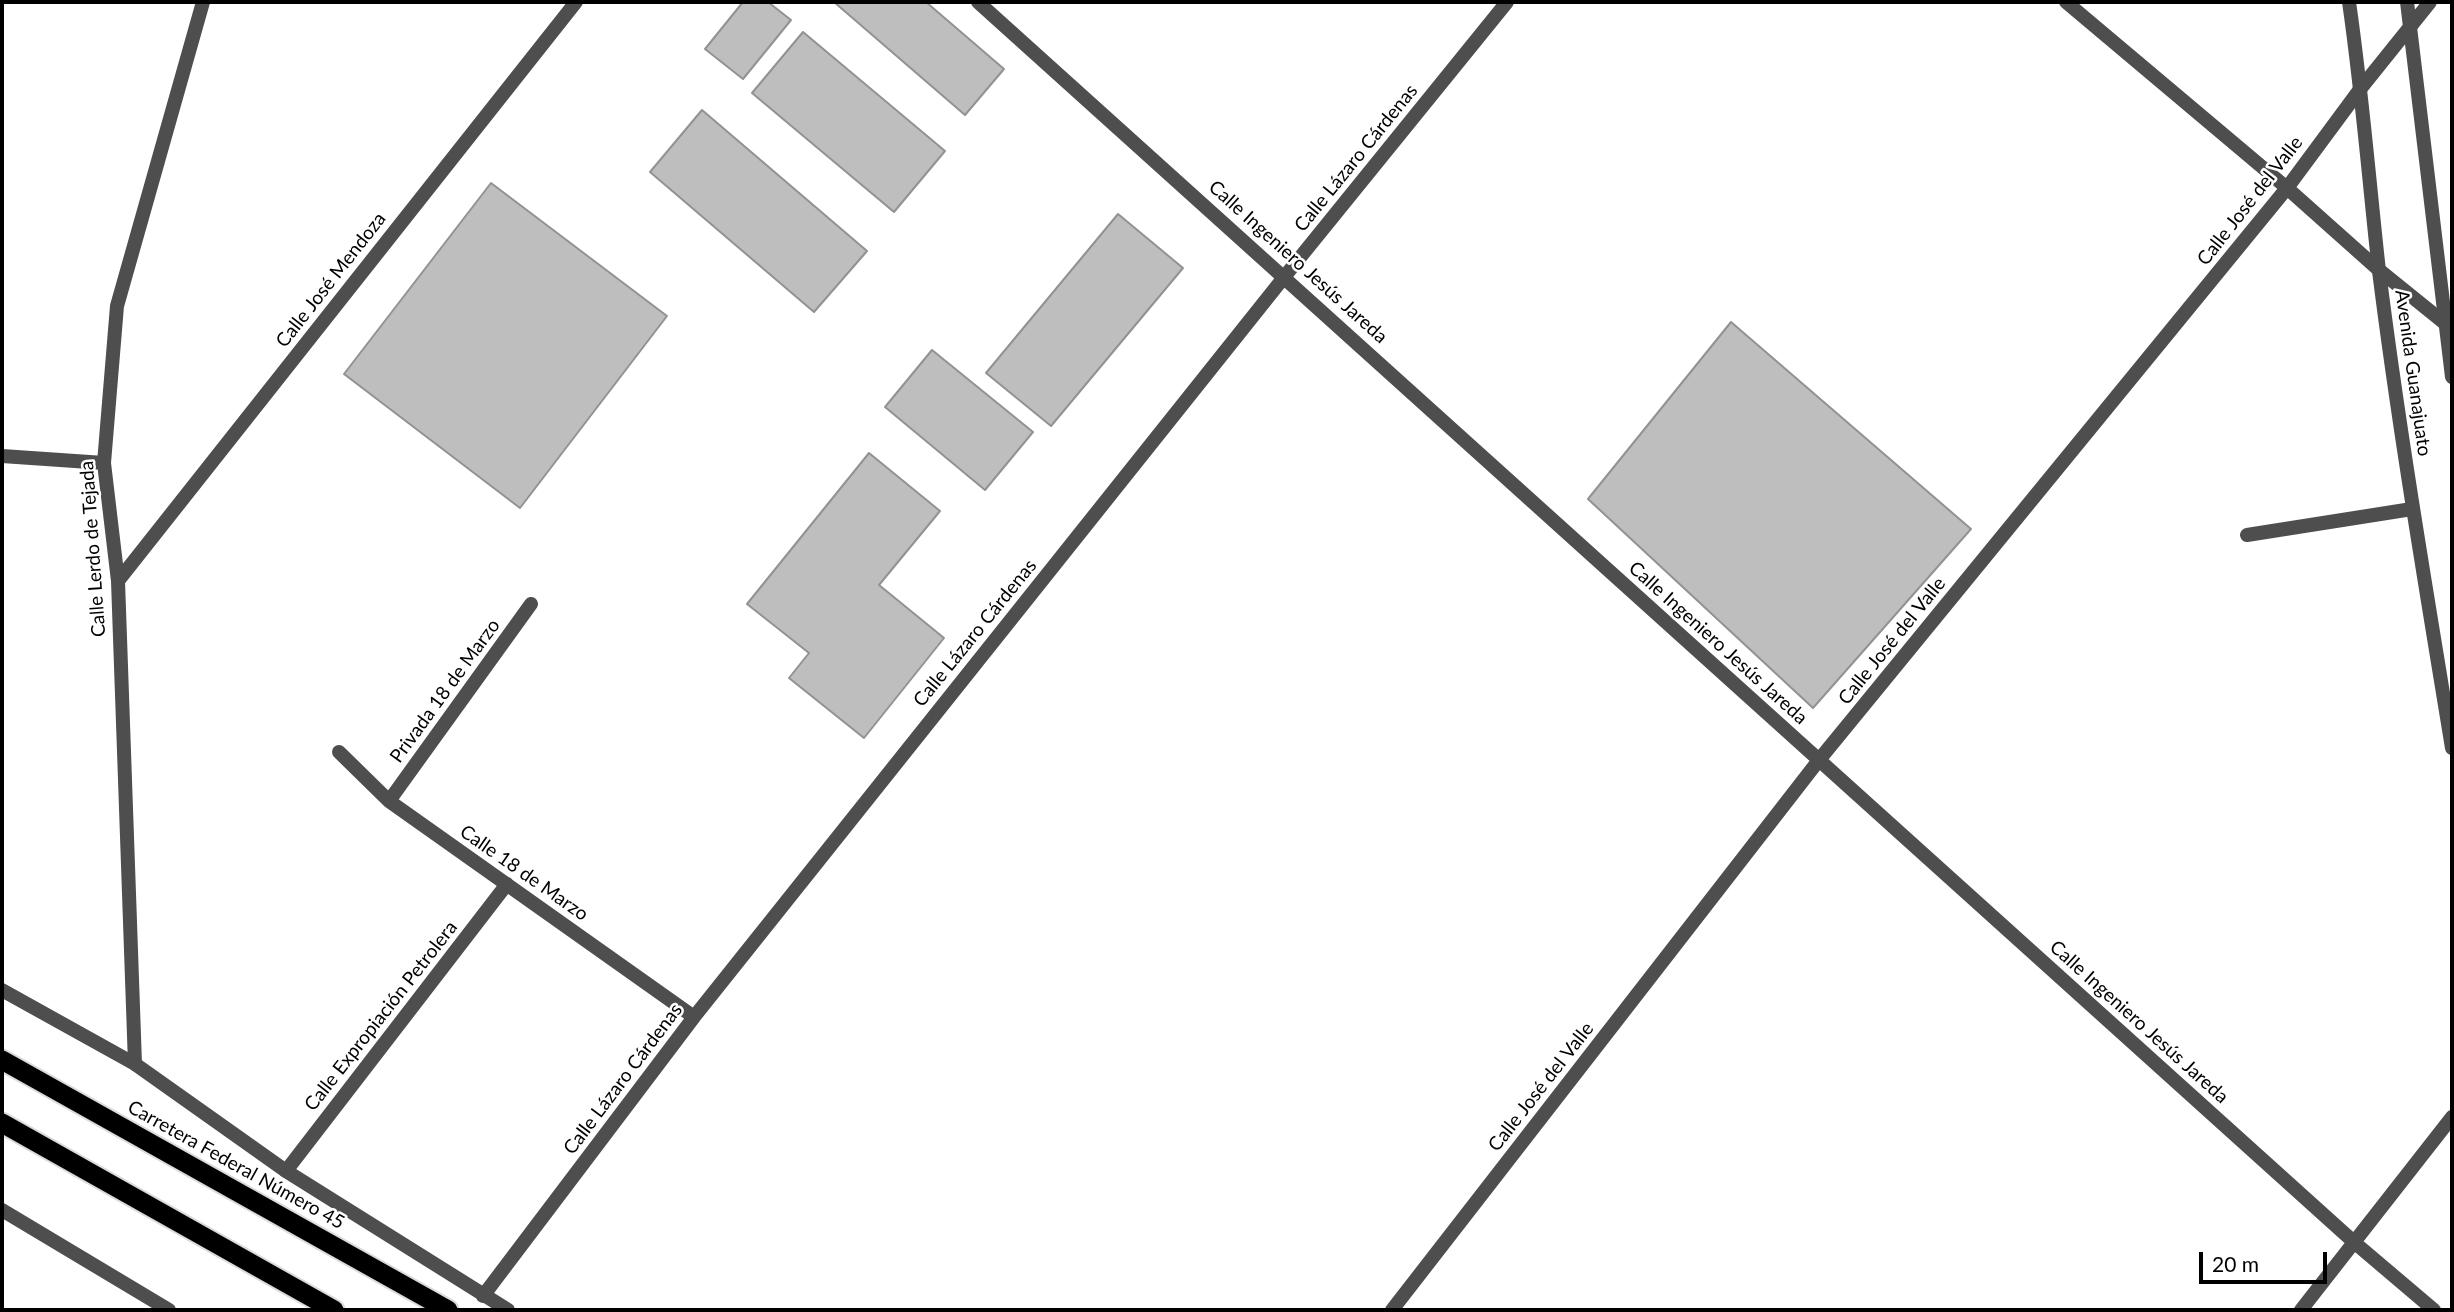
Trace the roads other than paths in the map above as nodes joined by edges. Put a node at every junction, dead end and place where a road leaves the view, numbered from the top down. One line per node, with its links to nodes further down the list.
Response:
1 (203, 2): 17 (street, Calle Lerdo de Tejada)
2 (576, 2): 20 (street, Calle José Mendoza)
3 (978, 2): 13 (street, Calle Ingeniero Jesús Jareda)
4 (1507, 2): 13 (street, Calle Lázaro Cárdenas)
5 (2066, 2): 11 (street)
6 (2349, 2): 10 (street, Avenida Guanajuato)
7 (2407, 2): 9 (street, Avenida Guanajuato)
8 (2430, 2): 9 (street, Calle José del Valle)
9 (2410, 26): 10 (street, Calle José del Valle); 14 (street, Avenida Guanajuato)
10 (2361, 88): 11 (street, Calle José del Valle); 12 (street, Avenida Guanajuato)
11 (2287, 188): 12 (street); 24 (street, Calle José del Valle)
12 (2379, 270): 14 (street); 18 (street, Avenida Guanajuato)
13 (1285, 276): 24 (street, Calle Ingeniero Jesús Jareda); 28 (street, Calle Lázaro Cárdenas)
14 (2448, 326): 15 (street, Avenida Guanajuato)
15 (2452, 377)
16 (2, 456): 17 (street)
17 (104, 463): 20 (street, Calle Lerdo de Tejada)
18 (2412, 509): 19 (street); 22 (street, Avenida Guanajuato)
19 (2247, 535)
20 (117, 581): 30 (street, Calle Lerdo de Tejada)
21 (531, 604): 25 (street, Privada 18 de Marzo)
22 (2452, 748)
23 (339, 751): 25 (street, Calle 18 de Marzo)
24 (1819, 760): 35 (street, Calle Ingeniero Jesús Jareda); 41 (street, Calle José del Valle)
25 (389, 801): 26 (street, Calle 18 de Marzo)
26 (507, 884): 28 (street, Calle 18 de Marzo); 33 (street, Calle Expropiación Petrolera)
27 (2, 990): 30 (street)
28 (694, 1017): 36 (street, Calle Lázaro Cárdenas)
29 (2, 1060): 39 (highway, Carretera Federal Número 45)
30 (135, 1064): 33 (street)
31 (2452, 1117): 35 (street)
32 (2, 1124): 38 (highway)
33 (286, 1171): 36 (street)
34 (2, 1210): 37 (street)
35 (2355, 1243): 42 (street); 43 (street, Calle Ingeniero Jesús Jareda)
36 (483, 1296): 40 (street)
37 (169, 1310)
38 (334, 1310)
39 (448, 1310)
40 (508, 1310)
41 (1392, 1310)
42 (2301, 1310)
43 (2434, 1310)

